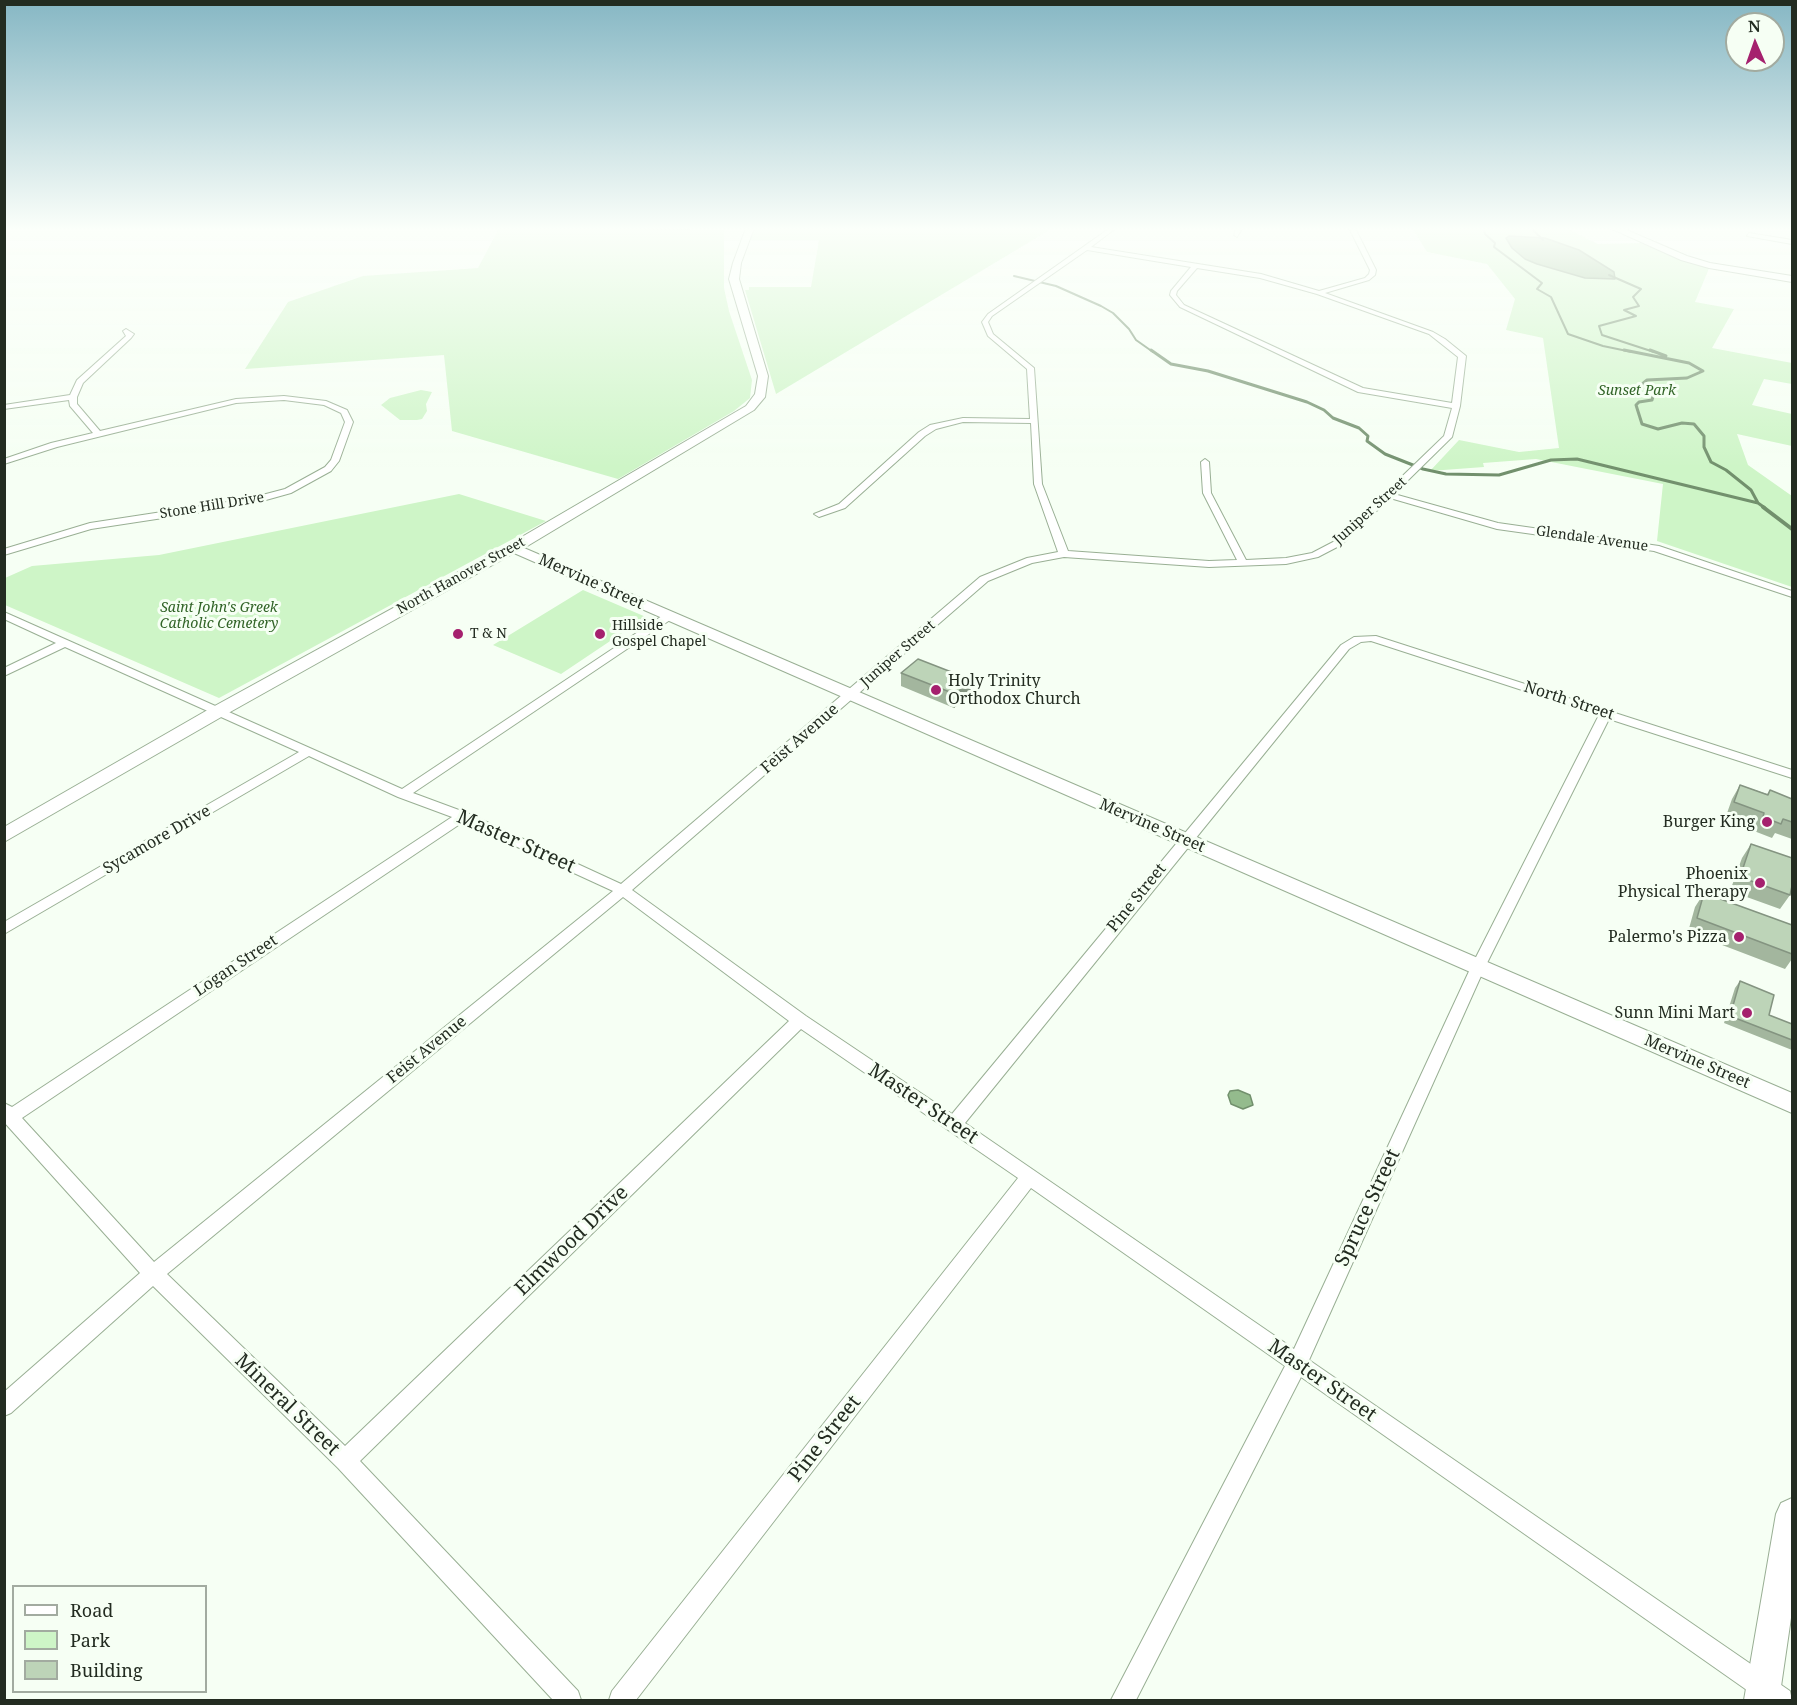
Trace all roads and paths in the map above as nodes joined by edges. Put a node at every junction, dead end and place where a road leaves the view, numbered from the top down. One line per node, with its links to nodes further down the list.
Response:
1 (743, 308): 15 (street, North Hanover Street)
2 (1001, 308): 9 (street)
3 (1185, 308): 7 (street)
4 (1360, 308): 7 (street, Juniper Street)
5 (126, 331): 6 (street)
6 (73, 397): 8 (street); 10 (street)
7 (1456, 406): 13 (street, Juniper Street)
8 (4, 407)
9 (1035, 421): 14 (street); 17 (street)
10 (98, 434): 11 (street, Stone Hill Drive); 16 (street, Stone Hill Drive)
11 (4, 462)
12 (1205, 462): 18 (street)
13 (1389, 495): 18 (street, Juniper Street); 19 (street, Glendale Avenue)
14 (819, 514)
15 (513, 548): 21 (street, Mervine Street); 26 (street, North Hanover Street)
16 (4, 552)
17 (1065, 554): 18 (street, Juniper Street); 25 (street, Juniper Street)
18 (1244, 563)
19 (1792, 594)
20 (4, 615): 22 (street, Master Street)
21 (669, 616): 25 (street, Mervine Street); 30 (street)
22 (66, 642): 24 (street); 26 (street, Master Street)
23 (1346, 647): 27 (street, North Street); 33 (street, Pine Street)
24 (4, 673)
25 (851, 696): 33 (street, Mervine Street); 34 (street, Feist Avenue)
26 (217, 712): 28 (street, Master Street); 32 (street, North Hanover Street)
27 (1606, 712): 29 (street, North Street); 36 (street, Spruce Street)
28 (309, 751): 30 (street, Master Street); 35 (street, Sycamore Drive)
29 (1792, 774)
30 (403, 794): 31 (street, Master Street)
31 (462, 816): 34 (street, Master Street); 39 (street, Logan Street)
32 (4, 836)
33 (1185, 840): 36 (street, Mervine Street); 40 (street, Pine Street)
34 (623, 890): 37 (street, Master Street); 42 (street, Feist Avenue)
35 (4, 929)
36 (1479, 967): 38 (street, Mervine Street); 43 (street, Spruce Street)
37 (800, 1020): 40 (street, Master Street); 45 (street, Elmwood Drive)
38 (1792, 1103)
39 (7, 1114): 42 (street, Mineral Street)
40 (954, 1124): 41 (street, Master Street)
41 (1029, 1177): 43 (street, Master Street); 49 (street, Pine Street)
42 (153, 1274): 44 (street, Feist Avenue); 45 (street, Mineral Street)
43 (1297, 1364): 47 (street, Master Street); 50 (street, Spruce Street)
44 (4, 1406)
45 (345, 1461): 48 (street, Mineral Street)
46 (1792, 1514): 47 (street)
47 (1769, 1697)
48 (569, 1701)
49 (621, 1701)
50 (1123, 1701)

